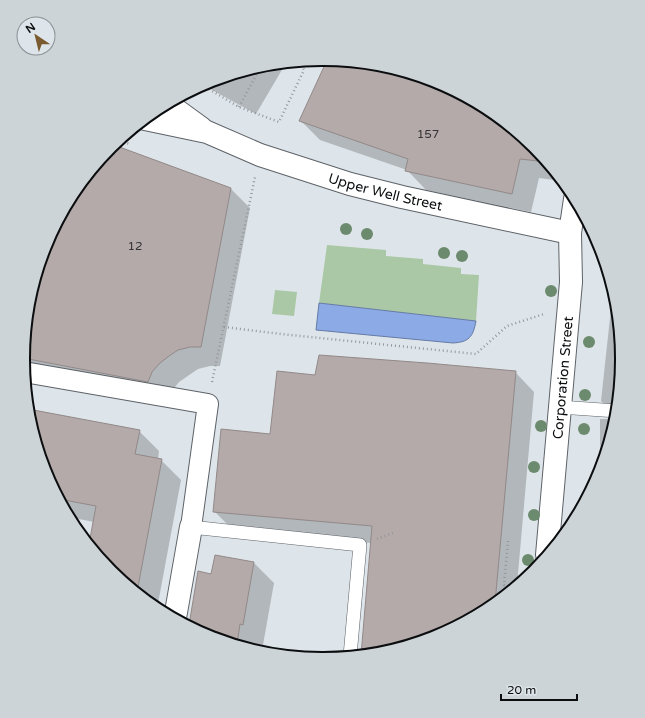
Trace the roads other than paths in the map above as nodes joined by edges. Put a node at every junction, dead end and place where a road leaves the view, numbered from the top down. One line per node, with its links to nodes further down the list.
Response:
1 (173, 108): 3 (street, Upper Well Street)
2 (153, 121): 3 (street, Upper Well Street)
3 (207, 132): 5 (street, Upper Well Street)
4 (574, 209): 5 (street, Corporation Street)
5 (570, 232): 7 (street, Corporation Street)
6 (31, 373): 9 (street)
7 (559, 407): 8 (lane); 10 (street, Corporation Street)
8 (610, 411)
9 (191, 527): 11 (street); 12 (lane)
10 (553, 539)
11 (176, 612)
12 (351, 650)

